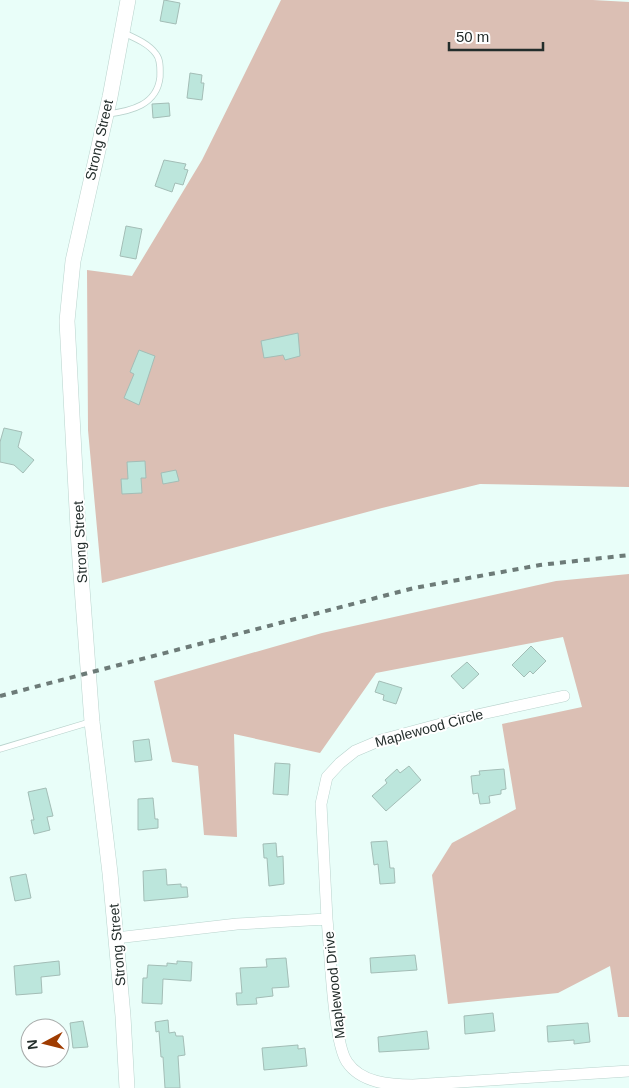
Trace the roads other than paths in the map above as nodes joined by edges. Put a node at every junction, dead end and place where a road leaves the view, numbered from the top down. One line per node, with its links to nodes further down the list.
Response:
1 (128, 0): 2 (main road, Strong Street)
2 (123, 32): 3 (main road, Strong Street); 3 (lane)
3 (106, 114): 5 (main road, Strong Street)
4 (564, 696): 7 (street, Maplewood Circle)
5 (92, 722): 6 (lane); 8 (main road, Strong Street)
6 (0, 749)
7 (327, 919): 8 (street, Maplewood Drive); 9 (street, Maplewood Drive)
8 (116, 938): 10 (main road, Strong Street)
9 (629, 1071)
10 (127, 1088)

